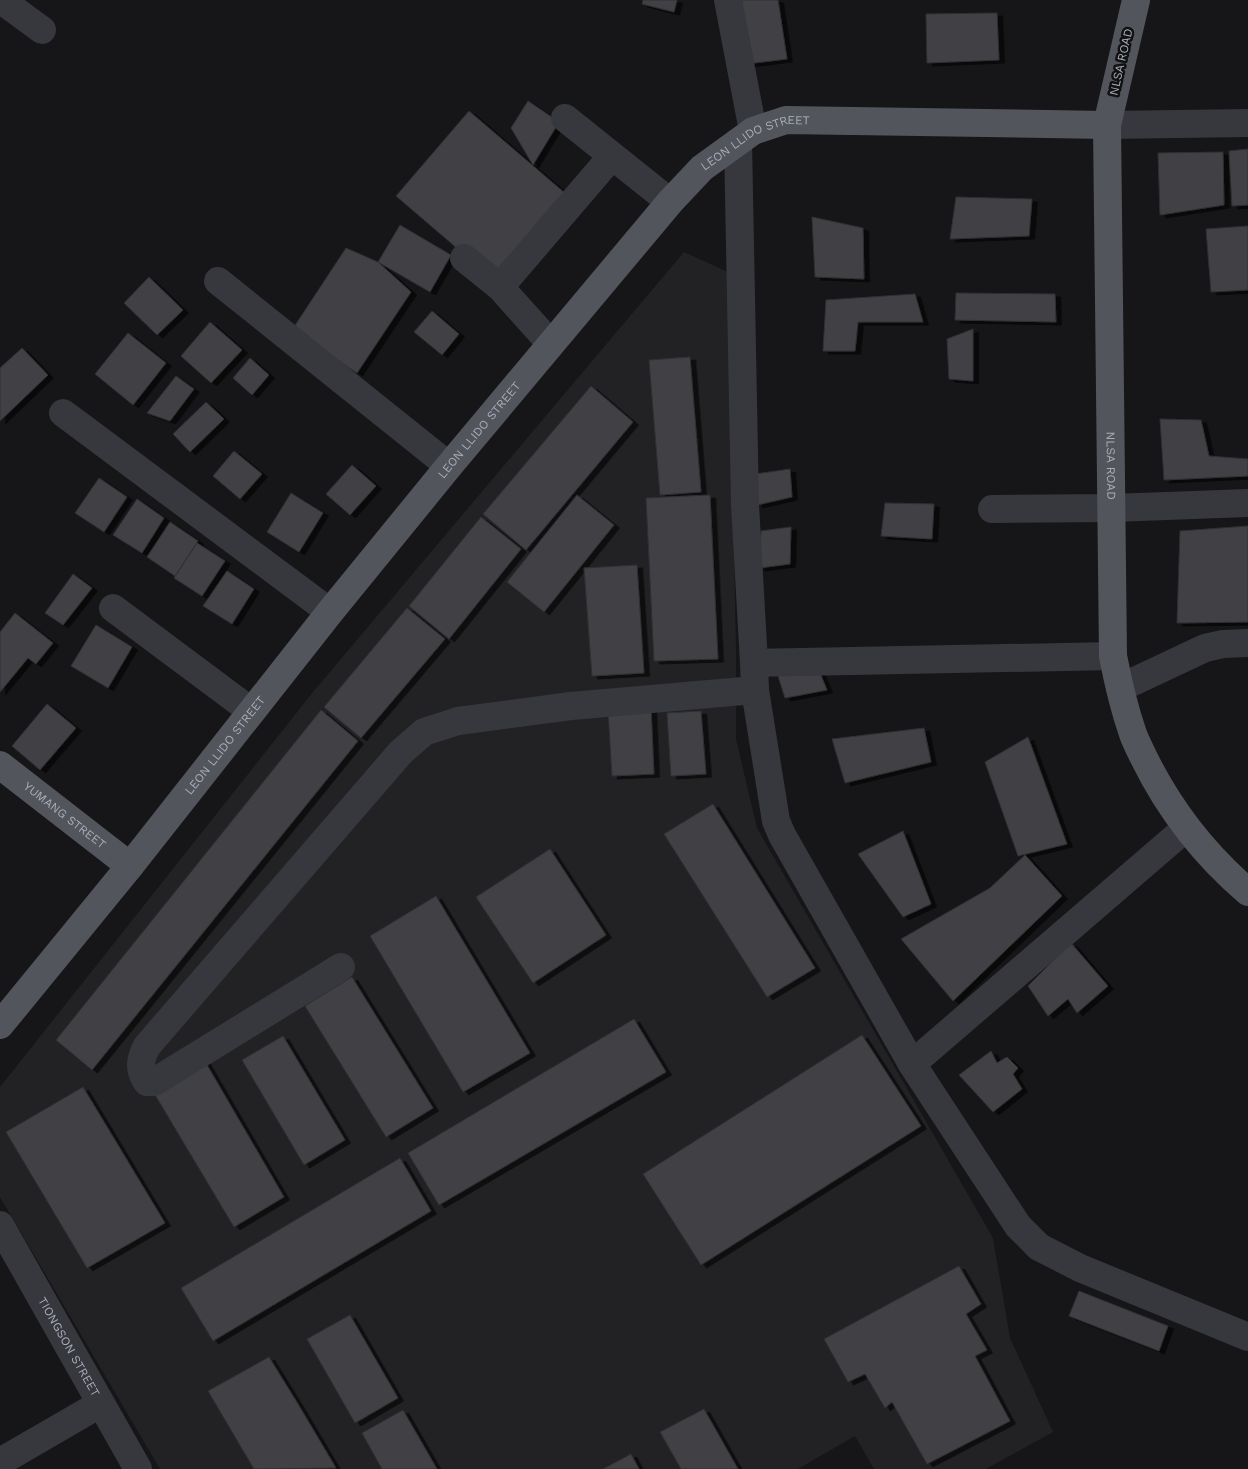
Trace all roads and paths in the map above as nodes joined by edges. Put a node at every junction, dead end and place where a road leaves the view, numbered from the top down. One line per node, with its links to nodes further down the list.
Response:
1 (1, 0): 4 (street)
2 (728, 0): 8 (street)
3 (1136, 0): 7 (main road, NLSA ROAD)
4 (42, 30)
5 (564, 118): 9 (street)
6 (1248, 124): 7 (street)
7 (1107, 125): 8 (main road, LEON LLIDO STREET); 19 (main road, NLSA ROAD)
8 (745, 137): 10 (main road, LEON LLIDO STREET); 24 (street)
9 (612, 156): 10 (street); 13 (street)
10 (670, 202): 14 (main road, LEON LLIDO STREET)
11 (464, 258): 13 (street)
12 (218, 281): 16 (street)
13 (500, 287): 14 (street)
14 (551, 344): 16 (main road, LEON LLIDO STREET)
15 (64, 413): 21 (street)
16 (449, 466): 21 (main road, LEON LLIDO STREET)
17 (1248, 503): 19 (street)
18 (992, 508): 19 (street)
19 (1112, 508): 23 (main road, NLSA ROAD)
20 (113, 608): 27 (street)
21 (330, 612): 27 (main road, LEON LLIDO STREET)
22 (1248, 643): 25 (street)
23 (1113, 656): 24 (street); 25 (main road, NLSA ROAD)
24 (754, 663): 26 (street)
25 (1120, 688): 29 (main road, NLSA ROAD)
26 (756, 690): 32 (street); 34 (street)
27 (251, 711): 30 (main road, LEON LLIDO STREET)
28 (0, 765): 30 (main road, YUMANG STREET)
29 (1186, 828): 31 (main road, NLSA ROAD); 34 (street)
30 (130, 866): 33 (main road, LEON LLIDO STREET)
31 (1248, 892)
32 (341, 967)
33 (0, 1025)
34 (912, 1064): 36 (street)
35 (0, 1225): 37 (street, TIONGSON STREET)
36 (1248, 1337)
37 (100, 1404): 38 (street); 39 (street, TIONGSON STREET)
38 (0, 1462)
39 (138, 1469)

